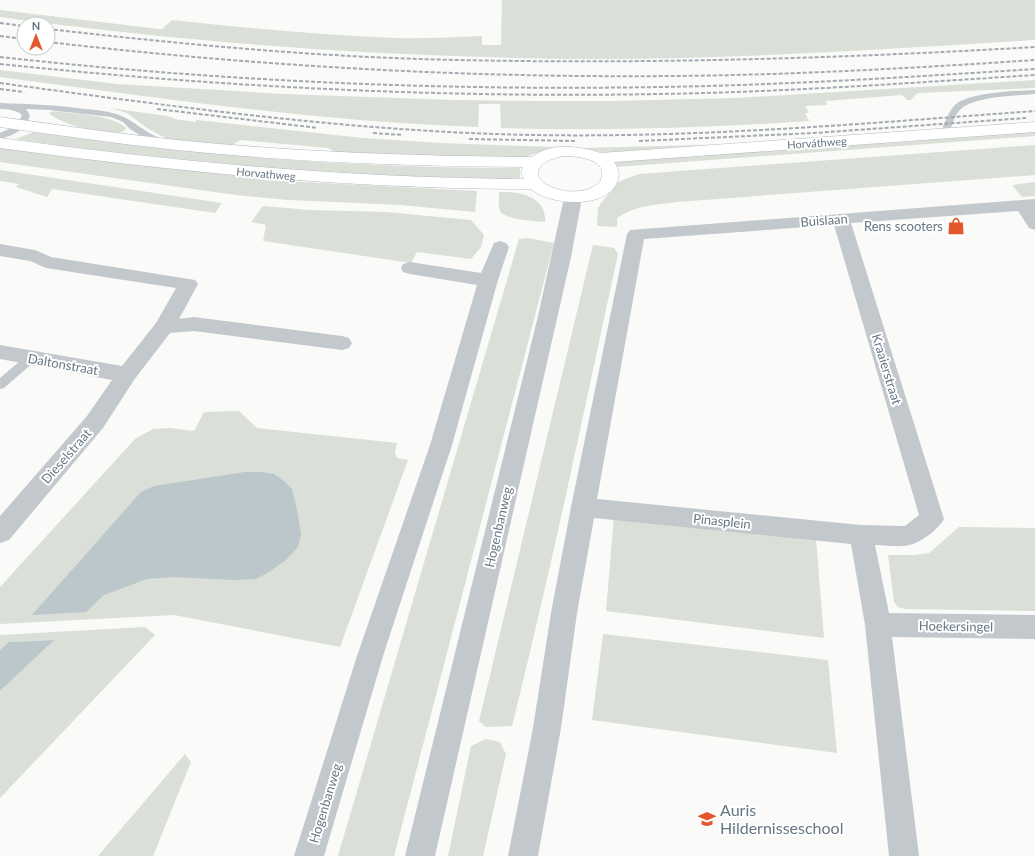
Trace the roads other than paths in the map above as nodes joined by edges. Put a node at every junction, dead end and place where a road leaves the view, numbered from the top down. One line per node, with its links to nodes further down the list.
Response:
1 (1035, 92): 6 (lane)
2 (0, 106): 4 (lane, Horvathweg); 10 (lane, Horvathweg)
3 (0, 122): 4 (main road, Horvathweg)
4 (22, 125): 7 (lane); 10 (main road, Horvathweg)
5 (1035, 127): 6 (main road, Horváthweg)
6 (944, 134): 11 (main road, Horváthweg)
7 (0, 136)
8 (1035, 141): 13 (main road, Horváthweg)
9 (0, 143): 14 (main road, Horvathweg)
10 (177, 145): 12 (main road, Horvathweg)
11 (599, 158): 12 (main road); 13 (main road)
12 (534, 162): 14 (main road)
13 (610, 172): 15 (main road)
14 (534, 184): 15 (main road)
15 (573, 198): 36 (street, Hogenbanweg)
16 (1029, 205): 17 (street, Buislaan); 18 (street)
17 (841, 219): 29 (street, Buislaan); 30 (street, Kraaierstraat)
18 (1035, 224)
19 (500, 246): 22 (street, Hogenbanweg)
20 (0, 250): 23 (street, Dieselstraat)
21 (410, 268): 22 (street)
22 (488, 280): 35 (street, Hogenbanweg)
23 (164, 327): 24 (street); 27 (street, Dieselstraat)
24 (342, 343)
25 (0, 352): 26 (street, Daltonstraat)
26 (31, 358): 27 (street, Daltonstraat); 28 (lane)
27 (127, 375): 31 (street, Dieselstraat)
28 (0, 385)
29 (583, 507): 32 (street, Pinasplein); 37 (street)
30 (932, 519): 32 (street, Pinasplein)
31 (0, 532)
32 (861, 535): 33 (street)
33 (878, 624): 34 (street, Hoekersingel); 38 (street)
34 (1035, 627)
35 (309, 856)
36 (420, 856)
37 (523, 856)
38 (904, 856)

